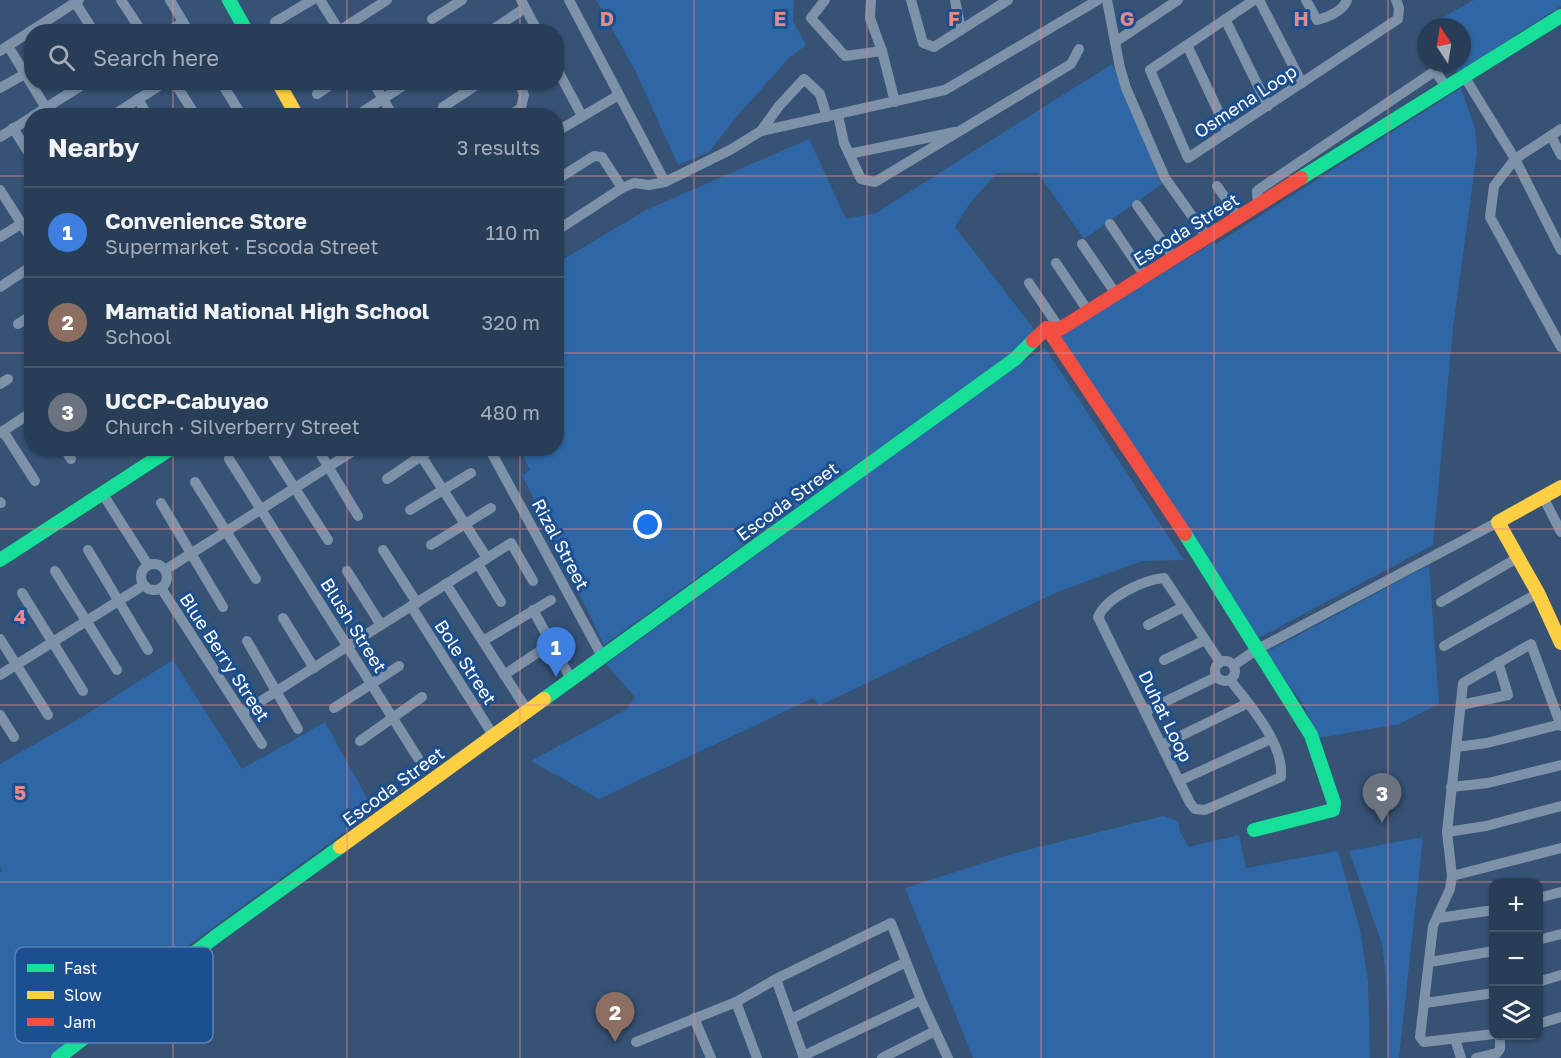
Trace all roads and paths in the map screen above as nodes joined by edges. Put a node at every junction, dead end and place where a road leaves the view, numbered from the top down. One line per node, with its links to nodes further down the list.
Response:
1 (121, 0): 31 (street)
2 (170, 0): 32 (street)
3 (230, 0): 33 (street)
4 (312, 0): 28 (street)
5 (320, 0): 34 (street)
6 (387, 0): 35 (street)
7 (462, 0): 26 (street)
8 (569, 0): 64 (street)
9 (825, 0): 44 (street)
10 (871, 0): 44 (street)
11 (911, 0): 38 (street)
12 (956, 0): 38 (street)
13 (1008, 0): 23 (street)
14 (1098, 0): 67 (street)
15 (1107, 0): 40 (street)
16 (1178, 0): 40 (street)
17 (1254, 0): 27 (street, Osmena Loop)
18 (1259, 0): 49 (street)
19 (1306, 0): 20 (street)
20 (1347, 0)
21 (1396, 0): 49 (street, Osmena Loop)
22 (77, 1): 29 (street); 30 (street)
23 (996, 3): 38 (street)
24 (523, 4): 36 (street); 37 (street)
25 (1561, 16): 47 (street, Escoda Street)
26 (432, 19)
27 (1226, 19): 41 (street, Osmena Loop); 68 (street)
28 (275, 22)
29 (48, 24)
30 (90, 24)
31 (137, 24)
32 (184, 24)
33 (243, 24)
34 (335, 24)
35 (350, 24)
36 (499, 24)
37 (534, 24)
38 (961, 30)
39 (24, 38): 42 (street)
40 (1115, 42): 108 (street)
41 (1187, 45): 88 (street); 88 (street, Osmena Loop)
42 (4, 49): 45 (street)
43 (1079, 49): 87 (street)
44 (882, 51): 67 (street)
45 (24, 72)
46 (24, 75): 50 (street)
47 (1464, 76): 51 (street, Escoda Street); 94 (street)
48 (564, 82): 80 (street)
49 (1302, 83): 68 (street, Osmena Loop)
50 (0, 88)
51 (1447, 88): 101 (street, Escoda Street); 101 (street)
52 (35, 90): 69 (street)
53 (76, 90): 70 (street)
54 (152, 90): 65 (street)
55 (179, 90): 73 (street)
56 (226, 90): 74 (street)
57 (282, 90): 75 (street)
58 (323, 90): 63 (street)
59 (378, 90): 66 (street)
60 (397, 90): 66 (street)
61 (469, 90): 78 (street)
62 (522, 90): 79 (street)
63 (317, 94)
64 (617, 96): 80 (street); 96 (street)
65 (138, 99): 71 (street); 72 (street)
66 (383, 99): 76 (street); 77 (street)
67 (895, 102): 81 (street)
68 (1268, 106): 88 (street, Osmena Loop)
69 (46, 108)
70 (53, 108)
71 (124, 108)
72 (143, 108)
73 (191, 108)
74 (237, 108)
75 (293, 108)
76 (369, 108)
77 (388, 108)
78 (443, 108)
79 (521, 108)
80 (582, 116): 83 (street)
81 (832, 116): 86 (street); 86 (street); 92 (street)
82 (24, 121): 84 (street)
83 (564, 127)
84 (13, 128): 90 (street); 91 (street)
85 (1561, 129): 89 (street)
86 (761, 130): 96 (street)
87 (964, 130): 92 (street); 92 (street)
88 (1228, 132)
89 (1551, 136): 93 (street); 94 (street)
90 (0, 137)
91 (24, 145)
92 (849, 154)
93 (1561, 155)
94 (1515, 159): 110 (street); 122 (street)
95 (564, 175): 98 (street)
96 (665, 182): 98 (street)
97 (1217, 186): 102 (street)
98 (622, 188): 105 (street)
99 (0, 191): 103 (street)
100 (1137, 205): 111 (street)
101 (1258, 206): 102 (street, Escoda Street)
102 (1239, 218): 108 (street, Escoda Street)
103 (21, 224): 106 (street); 107 (street)
104 (1110, 224): 114 (street)
105 (564, 226)
106 (24, 228)
107 (0, 237)
108 (1207, 237): 111 (street, Escoda Street)
109 (1082, 244): 117 (street)
110 (1561, 250)
111 (1174, 258): 114 (street, Escoda Street)
112 (1056, 263): 118 (street)
113 (24, 271): 116 (street)
114 (1145, 276): 117 (street, Escoda Street)
115 (1029, 283): 121 (street)
116 (0, 287)
117 (1116, 294): 118 (street, Escoda Street)
118 (1089, 311): 121 (street, Escoda Street)
119 (24, 320): 120 (street)
120 (18, 324)
121 (1054, 328): 194 (street); 196 (street, Escoda Street)
122 (1561, 347)
123 (24, 417): 124 (street)
124 (1, 432): 138 (street)
125 (69, 456): 133 (street)
126 (156, 456): 143 (street)
127 (275, 456): 141 (street)
128 (322, 456): 135 (street)
129 (345, 456): 135 (street)
130 (414, 456): 137 (street)
131 (422, 456): 142 (street)
132 (493, 456): 196 (street, Rizal Street)
133 (71, 459)
134 (229, 459): 147 (street, Blush Street)
135 (328, 467): 141 (street); 149 (street)
136 (471, 473): 142 (street)
137 (387, 479)
138 (35, 481)
139 (195, 482): 152 (street)
140 (1561, 487): 144 (street)
141 (295, 488): 147 (street); 154 (street)
142 (443, 490): 148 (street); 151 (street)
143 (102, 493): 160 (street); 162 (street)
144 (1543, 497): 150 (street); 153 (street)
145 (161, 504): 158 (street)
146 (491, 508): 151 (street)
147 (261, 509): 152 (street); 191 (street, Blush Street)
148 (410, 510)
149 (358, 516)
150 (1498, 522): 159 (street); 194 (street)
151 (466, 523): 155 (street); 161 (street)
152 (226, 532): 158 (street); 166 (street)
153 (1561, 532)
154 (328, 540)
155 (430, 545)
156 (88, 550): 174 (street)
157 (383, 550): 177 (street, Bole Street)
158 (191, 554): 163 (street); 178 (street)
159 (1519, 557): 172 (street); 176 (street)
160 (0, 560)
161 (483, 561): 167 (street); 168 (street); 175 (street)
162 (148, 566): 163 (street); 169 (street)
163 (165, 570): 170 (street)
164 (55, 571): 182 (street)
165 (346, 571): 183 (street)
166 (256, 579)
167 (533, 581)
168 (446, 584): 177 (street); 188 (street)
169 (144, 585): 170 (street); 174 (street)
170 (161, 588): 219 (street, Blue Berry Street)
171 (21, 593): 189 (street)
172 (1538, 593): 190 (street); 192 (street)
173 (551, 600): 180 (street)
174 (118, 601): 182 (street); 193 (street)
175 (501, 602)
176 (1441, 602)
177 (414, 604): 183 (street); 225 (street, Bole Street)
178 (223, 607)
179 (1183, 607): 184 (street); 186 (street, Duhat Loop); 218 (street, Duhat Loop)
180 (533, 610): 188 (street); 208 (street)
181 (283, 618): 203 (street)
182 (86, 621): 189 (street); 204 (street)
183 (381, 625): 191 (street)
184 (1148, 625)
185 (0, 639): 200 (street)
186 (1205, 639): 197 (street); 198 (street, Duhat Loop)
187 (247, 641): 212 (street)
188 (483, 641): 206 (street)
189 (52, 642): 200 (street); 211 (street)
190 (1561, 643)
191 (348, 646): 203 (street); 210 (street, Blush Street)
192 (1444, 646)
193 (148, 650)
194 (1256, 650): 201 (street); 237 (street)
195 (540, 651): 206 (street)
196 (602, 656): 208 (street, Escoda Street)
197 (1164, 660)
198 (1220, 662): 201 (street); 207 (street)
199 (1498, 662): 215 (street); 215 (street); 223 (street)
200 (16, 665): 205 (street); 221 (street)
201 (1234, 665): 209 (street)
202 (399, 666): 210 (street)
203 (314, 668): 212 (street)
204 (117, 670)
205 (0, 675)
206 (504, 675): 217 (street)
207 (1216, 677): 209 (street); 218 (street)
208 (571, 679): 217 (street, Escoda Street)
209 (1231, 681): 214 (street, Duhat Loop)
210 (371, 684): 216 (street); 222 (street, Blush Street)
211 (83, 691)
212 (276, 692): 219 (street); 224 (street)
213 (422, 697): 222 (street)
214 (1248, 703): 227 (street, Duhat Loop); 230 (street)
215 (1461, 705): 231 (street)
216 (334, 708)
217 (527, 710): 225 (street, Escoda Street)
218 (1146, 711): 230 (street, Duhat Loop)
219 (242, 713): 229 (street, Blue Berry Street)
220 (0, 715): 226 (street)
221 (48, 715)
222 (393, 717): 228 (street); 232 (street, Blush Street)
223 (1561, 725): 231 (street)
224 (298, 729)
225 (493, 735): 247 (street, Escoda Street)
226 (14, 737)
227 (1271, 739): 234 (street); 234 (street, Duhat Loop)
228 (360, 741)
229 (262, 744)
230 (1162, 745): 234 (street, Duhat Loop)
231 (1456, 747): 235 (street)
232 (418, 758)
233 (1561, 765): 235 (street)
234 (1179, 781)
235 (1451, 787): 238 (street)
236 (1561, 806): 238 (street)
237 (1254, 830)
238 (1447, 832): 240 (street)
239 (1561, 848): 240 (street)
240 (1452, 876): 244 (street)
241 (1561, 892): 242 (street)
242 (1543, 897)
243 (1489, 911): 244 (street)
244 (1437, 918): 250 (street)
245 (1561, 934): 246 (street)
246 (1543, 939)
247 (202, 947)
248 (1489, 952): 250 (street)
249 (906, 962): 252 (street); 255 (street); 260 (street)
250 (1430, 962): 257 (street)
251 (1561, 975): 253 (street)
252 (776, 979): 256 (street); 260 (street)
253 (1543, 981)
254 (1489, 994): 257 (street)
255 (921, 1000): 262 (street); 268 (street)
256 (736, 1002): 258 (street); 271 (street)
257 (1425, 1003): 264 (street)
258 (694, 1017): 266 (street); 270 (street)
259 (1561, 1017): 261 (street)
260 (791, 1019): 268 (street)
261 (1543, 1023)
262 (935, 1031): 272 (street); 273 (street)
263 (1489, 1035): 264 (street)
264 (1455, 1039): 274 (street)
265 (1500, 1040): 275 (street)
266 (636, 1042)
267 (77, 1043): 269 (street, Escoda Street)
268 (804, 1057)
269 (58, 1058)
270 (711, 1058)
271 (757, 1058)
272 (882, 1058)
273 (948, 1058)
274 (1461, 1058)
275 (1476, 1058)

